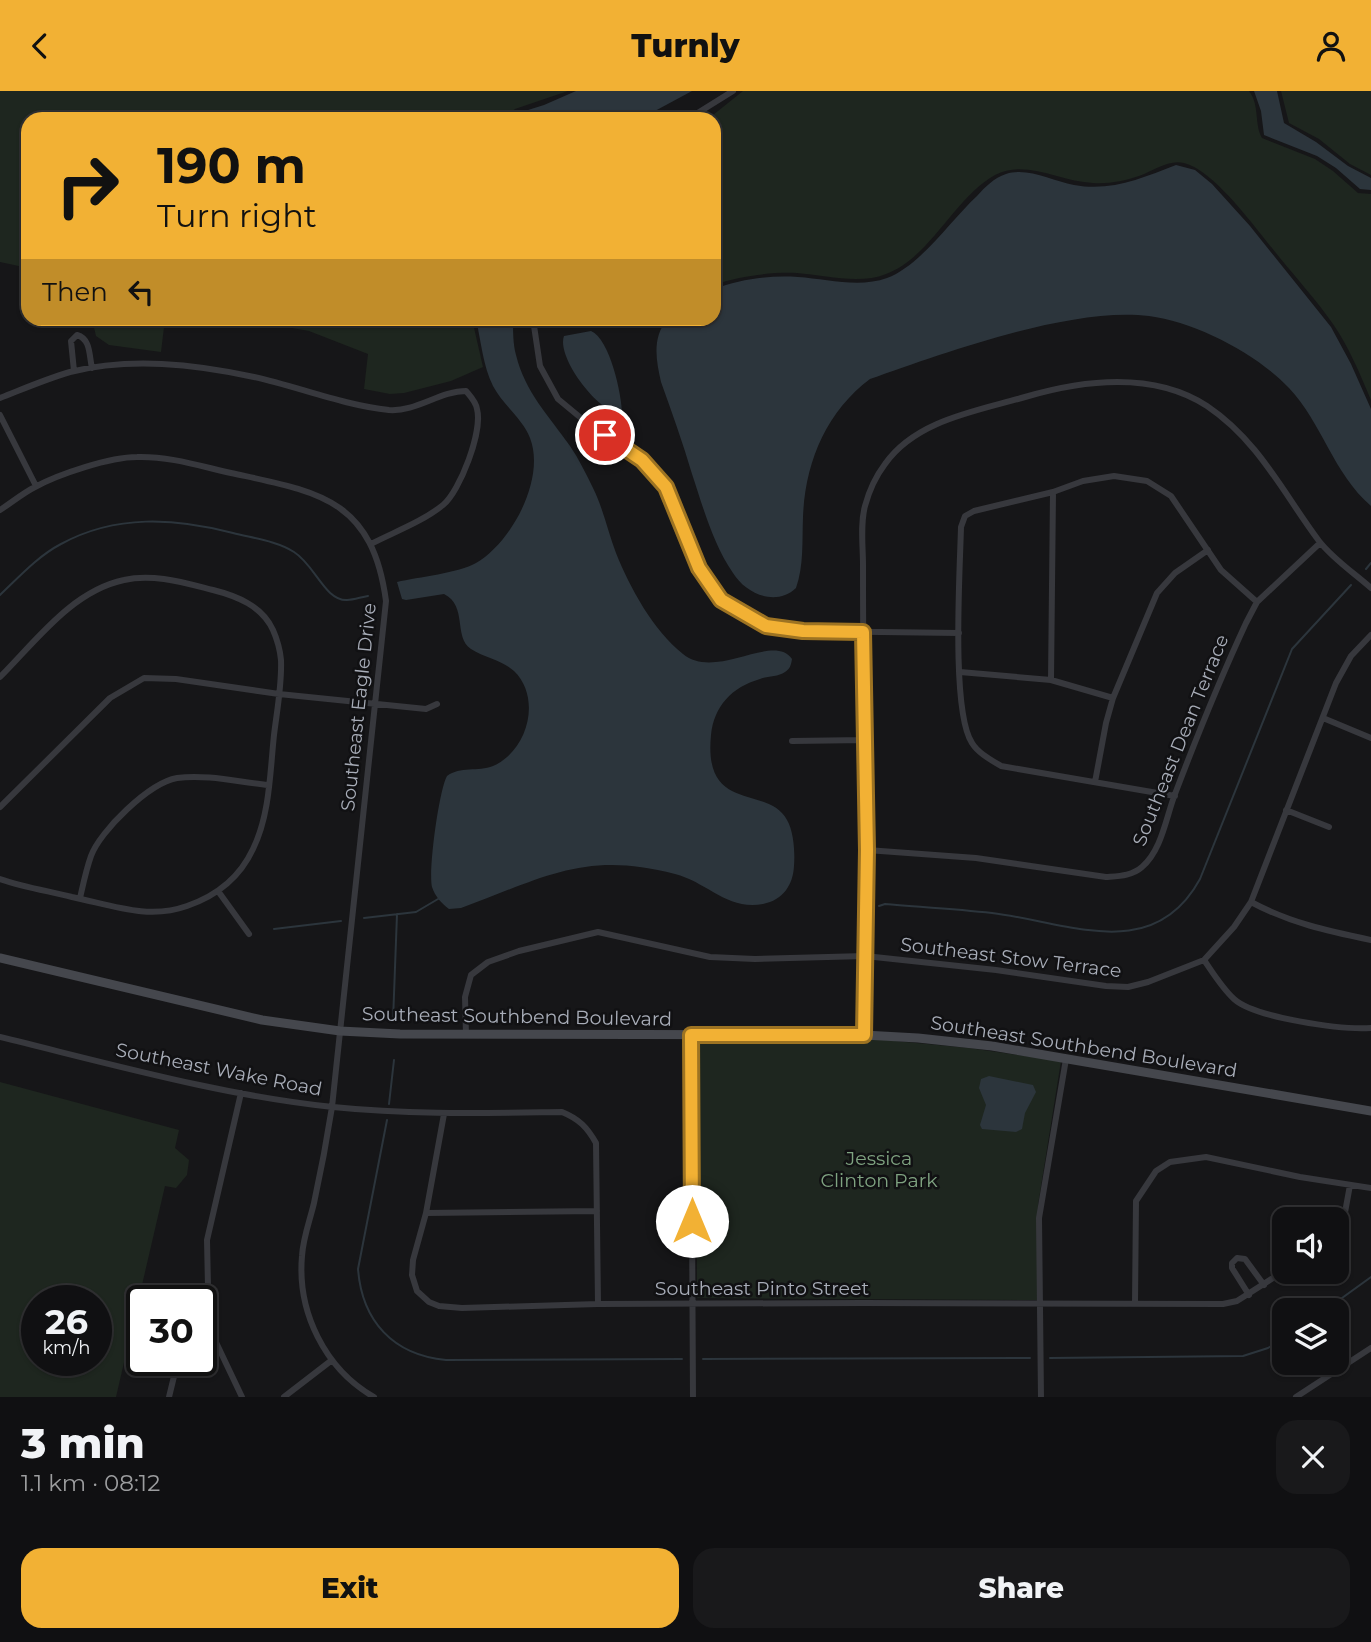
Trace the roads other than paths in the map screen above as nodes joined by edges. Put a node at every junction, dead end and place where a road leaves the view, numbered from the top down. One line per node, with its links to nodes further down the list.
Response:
1 (733, 91): 2 (street)
2 (699, 112)
3 (534, 326): 16 (street)
4 (92, 368): 5 (street); 5 (street); 12 (street)
5 (74, 371): 6 (street)
6 (0, 398)
7 (0, 415): 8 (street)
8 (36, 486): 10 (street, Southeast Eagle Drive); 12 (street, Southeast Eagle Drive)
9 (1053, 492): 13 (street); 17 (street); 21 (street)
10 (0, 510)
11 (1321, 543): 14 (street); 15 (street, Southeast Dean Terrace); 16 (street)
12 (370, 544): 24 (street, Southeast Eagle Drive)
13 (1208, 550): 15 (street); 23 (street)
14 (1371, 589)
15 (1257, 602): 32 (street, Southeast Dean Terrace)
16 (863, 632): 17 (street); 28 (street)
17 (959, 633): 19 (street)
18 (1371, 635): 26 (street, Southeast Stow Terrace)
19 (960, 672): 21 (street); 30 (street)
20 (0, 677): 22 (street)
21 (1051, 680): 23 (street)
22 (279, 694): 24 (street); 31 (street); 33 (street)
23 (1114, 698): 30 (street)
24 (375, 703): 25 (street); 47 (street, Southeast Eagle Drive)
25 (437, 704)
26 (1323, 718): 27 (street); 34 (street, Southeast Stow Terrace)
27 (1371, 738)
28 (865, 740): 29 (street); 36 (street)
29 (792, 741)
30 (1095, 782): 32 (street)
31 (268, 785): 38 (street); 39 (street)
32 (1175, 796): 36 (street, Southeast Dean Terrace)
33 (0, 807)
34 (1286, 810): 35 (street); 40 (street, Southeast Stow Terrace)
35 (1329, 827)
36 (867, 850): 43 (street)
37 (0, 879): 39 (street)
38 (219, 891): 39 (street); 41 (street)
39 (80, 898)
40 (1251, 902): 42 (street); 45 (street, Southeast Stow Terrace)
41 (249, 934)
42 (1371, 940)
43 (865, 956): 45 (street, Southeast Stow Terrace); 48 (street, Southeast Stow Terrace); 50 (street)
44 (0, 958): 47 (street, Southeast Southbend Boulevard)
45 (1204, 960): 46 (street)
46 (1371, 1028)
47 (340, 1031): 48 (street, Southeast Southbend Boulevard); 54 (street, Southeast Eagle Drive)
48 (466, 1035): 49 (street, Southeast Southbend Boulevard)
49 (691, 1035): 50 (street, Southeast Southbend Boulevard); 69 (street)
50 (864, 1035): 52 (street, Southeast Southbend Boulevard)
51 (0, 1037): 53 (street, Southeast Wake Road)
52 (1066, 1059): 55 (street, Southeast Southbend Boulevard); 66 (street)
53 (241, 1093): 54 (street, Southeast Wake Road); 63 (street)
54 (332, 1107): 56 (street, Southeast Wake Road); 72 (street, Southeast Eagle Drive)
55 (1371, 1111)
56 (444, 1114): 60 (street, Southeast Wake Road); 61 (street, Southeast Pinto Street)
57 (1350, 1185): 58 (street); 59 (street); 67 (street)
58 (1371, 1188)
59 (1346, 1207)
60 (597, 1211): 61 (street); 68 (street, Southeast Wake Road)
61 (426, 1213): 68 (street, Southeast Pinto Street)
62 (1272, 1279): 64 (street, Southeast Pinto Street)
63 (208, 1285)
64 (1264, 1285): 65 (street, Southeast Pinto Street); 65 (street)
65 (1249, 1295): 67 (street, Southeast Pinto Street)
66 (1041, 1303): 67 (street, Southeast Pinto Street); 69 (street, Southeast Pinto Street); 79 (street)
67 (1135, 1303)
68 (598, 1304): 69 (street, Southeast Pinto Street)
69 (692, 1304): 78 (street)
70 (217, 1344): 75 (street)
71 (1371, 1349): 80 (street)
72 (332, 1360): 76 (street); 77 (street, Southeast Eagle Drive)
73 (174, 1376): 74 (street)
74 (169, 1397)
75 (242, 1397)
76 (284, 1397)
77 (374, 1397)
78 (693, 1397)
79 (1041, 1397)
80 (1296, 1397)

